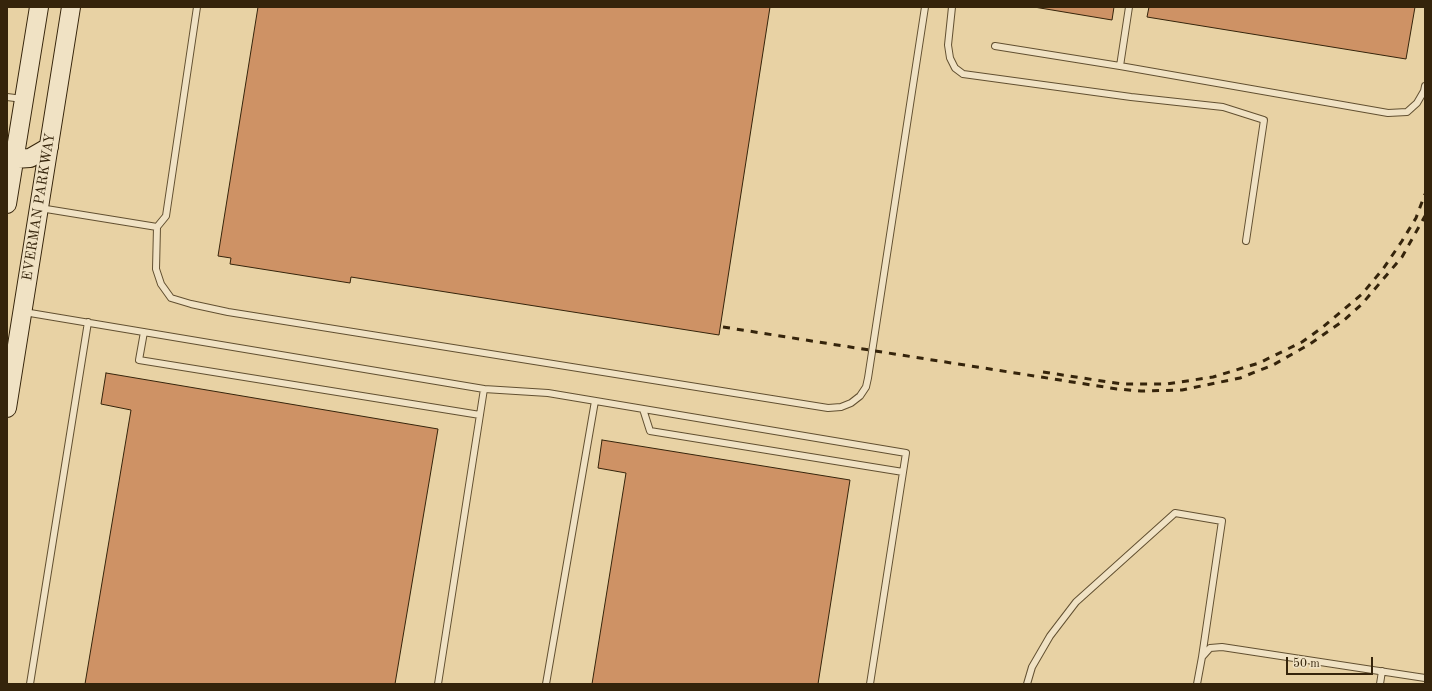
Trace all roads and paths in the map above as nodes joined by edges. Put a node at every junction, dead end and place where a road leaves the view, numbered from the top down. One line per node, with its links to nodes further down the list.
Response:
1 (39, 7): 10 (main road)
2 (71, 7): 11 (main road, EVERMAN PARKWAY)
3 (197, 7): 15 (lane)
4 (925, 7): 15 (lane)
5 (952, 7): 16 (lane)
6 (1129, 7): 8 (lane)
7 (995, 46): 8 (lane)
8 (1120, 66): 9 (lane)
9 (1425, 86)
10 (16, 98): 12 (main road)
11 (49, 147): 12 (main road); 14 (main road, EVERMAN PARKWAY)
12 (14, 159): 13 (main road)
13 (7, 204)
14 (39, 208): 15 (lane); 17 (main road, EVERMAN PARKWAY)
15 (157, 227)
16 (1246, 242)
17 (23, 311): 18 (lane); 22 (main road, EVERMAN PARKWAY)
18 (88, 322): 19 (lane); 29 (lane)
19 (144, 332): 20 (lane); 24 (lane)
20 (484, 389): 21 (lane); 24 (lane)
21 (595, 401): 23 (lane); 31 (lane)
22 (7, 408)
23 (643, 409): 25 (lane); 25 (lane)
24 (480, 415): 30 (lane)
25 (903, 472): 32 (lane)
26 (1202, 658): 27 (lane); 33 (lane); 34 (lane)
27 (1382, 671): 28 (lane); 35 (lane)
28 (1425, 678)
29 (30, 684)
30 (438, 684)
31 (546, 684)
32 (870, 684)
33 (1027, 684)
34 (1197, 684)
35 (1380, 684)

